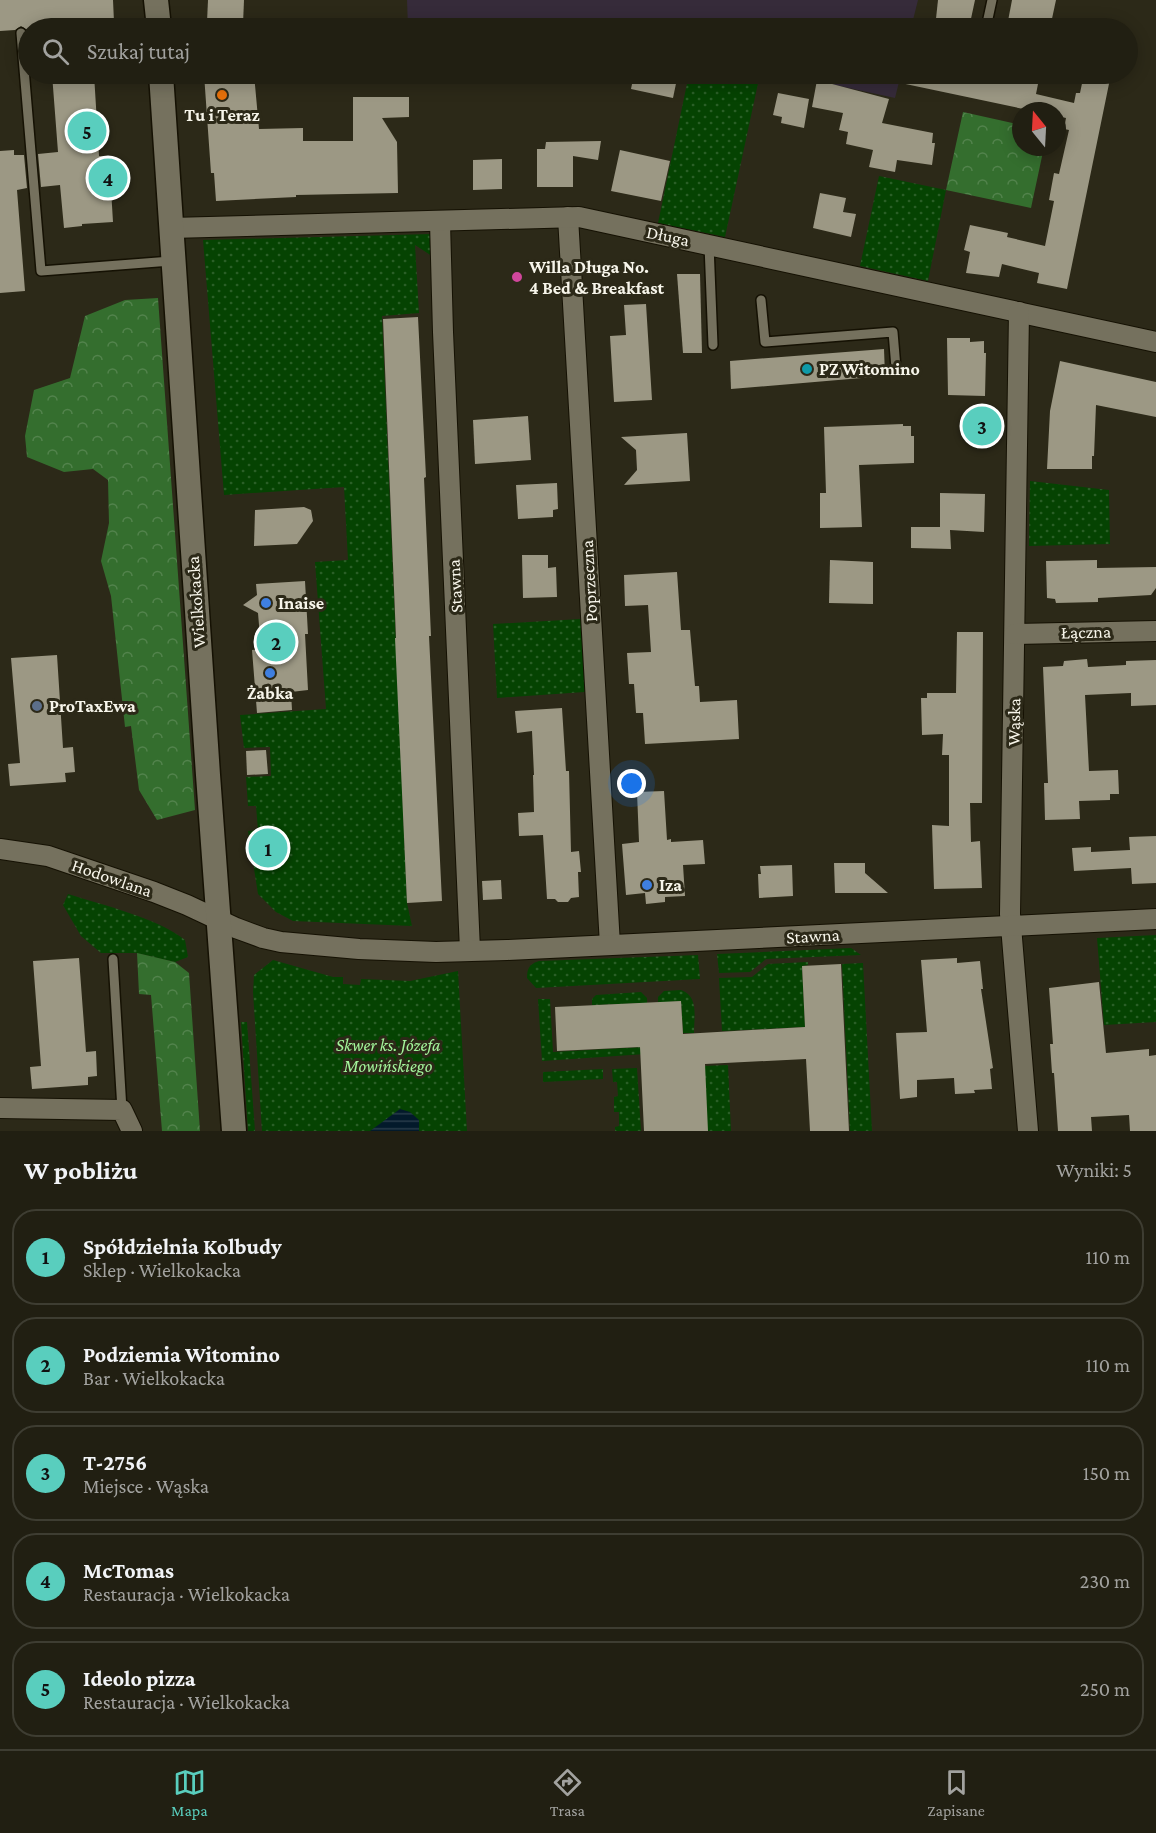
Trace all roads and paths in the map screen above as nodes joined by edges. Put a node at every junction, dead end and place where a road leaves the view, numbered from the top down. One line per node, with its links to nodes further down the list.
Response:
1 (992, 0): 2 (lane)
2 (988, 18)
3 (25, 84): 9 (lane)
4 (162, 84): 7 (street, Wielkokacka)
5 (568, 217): 6 (street, Długa); 8 (street, Długa); 21 (street, Poprzeczna)
6 (440, 222): 7 (street, Długa); 22 (street, Stawna)
7 (171, 228): 9 (street, Wielkokacka)
8 (710, 245): 11 (street, Długa); 13 (lane)
9 (174, 261): 19 (street, Wielkokacka)
10 (761, 300): 14 (lane)
11 (1018, 312): 12 (street, Długa); 16 (street, Wąska)
12 (1156, 342)
13 (713, 345)
14 (896, 368)
15 (1156, 631): 16 (street, Łączna)
16 (1015, 634): 20 (street, Wąska)
17 (0, 849): 19 (street, Hodowlana)
18 (1156, 919): 20 (street, Stawna)
19 (220, 921): 22 (street, Stawna); 27 (street, Wielkokacka)
20 (1011, 927): 21 (street, Stawna); 28 (street, Wąska)
21 (610, 945): 22 (street, Stawna)
22 (470, 950)
23 (113, 959): 25 (lane)
24 (0, 1108): 25 (street)
25 (122, 1110): 26 (street)
26 (132, 1131)
27 (234, 1131)
28 (1028, 1131)

